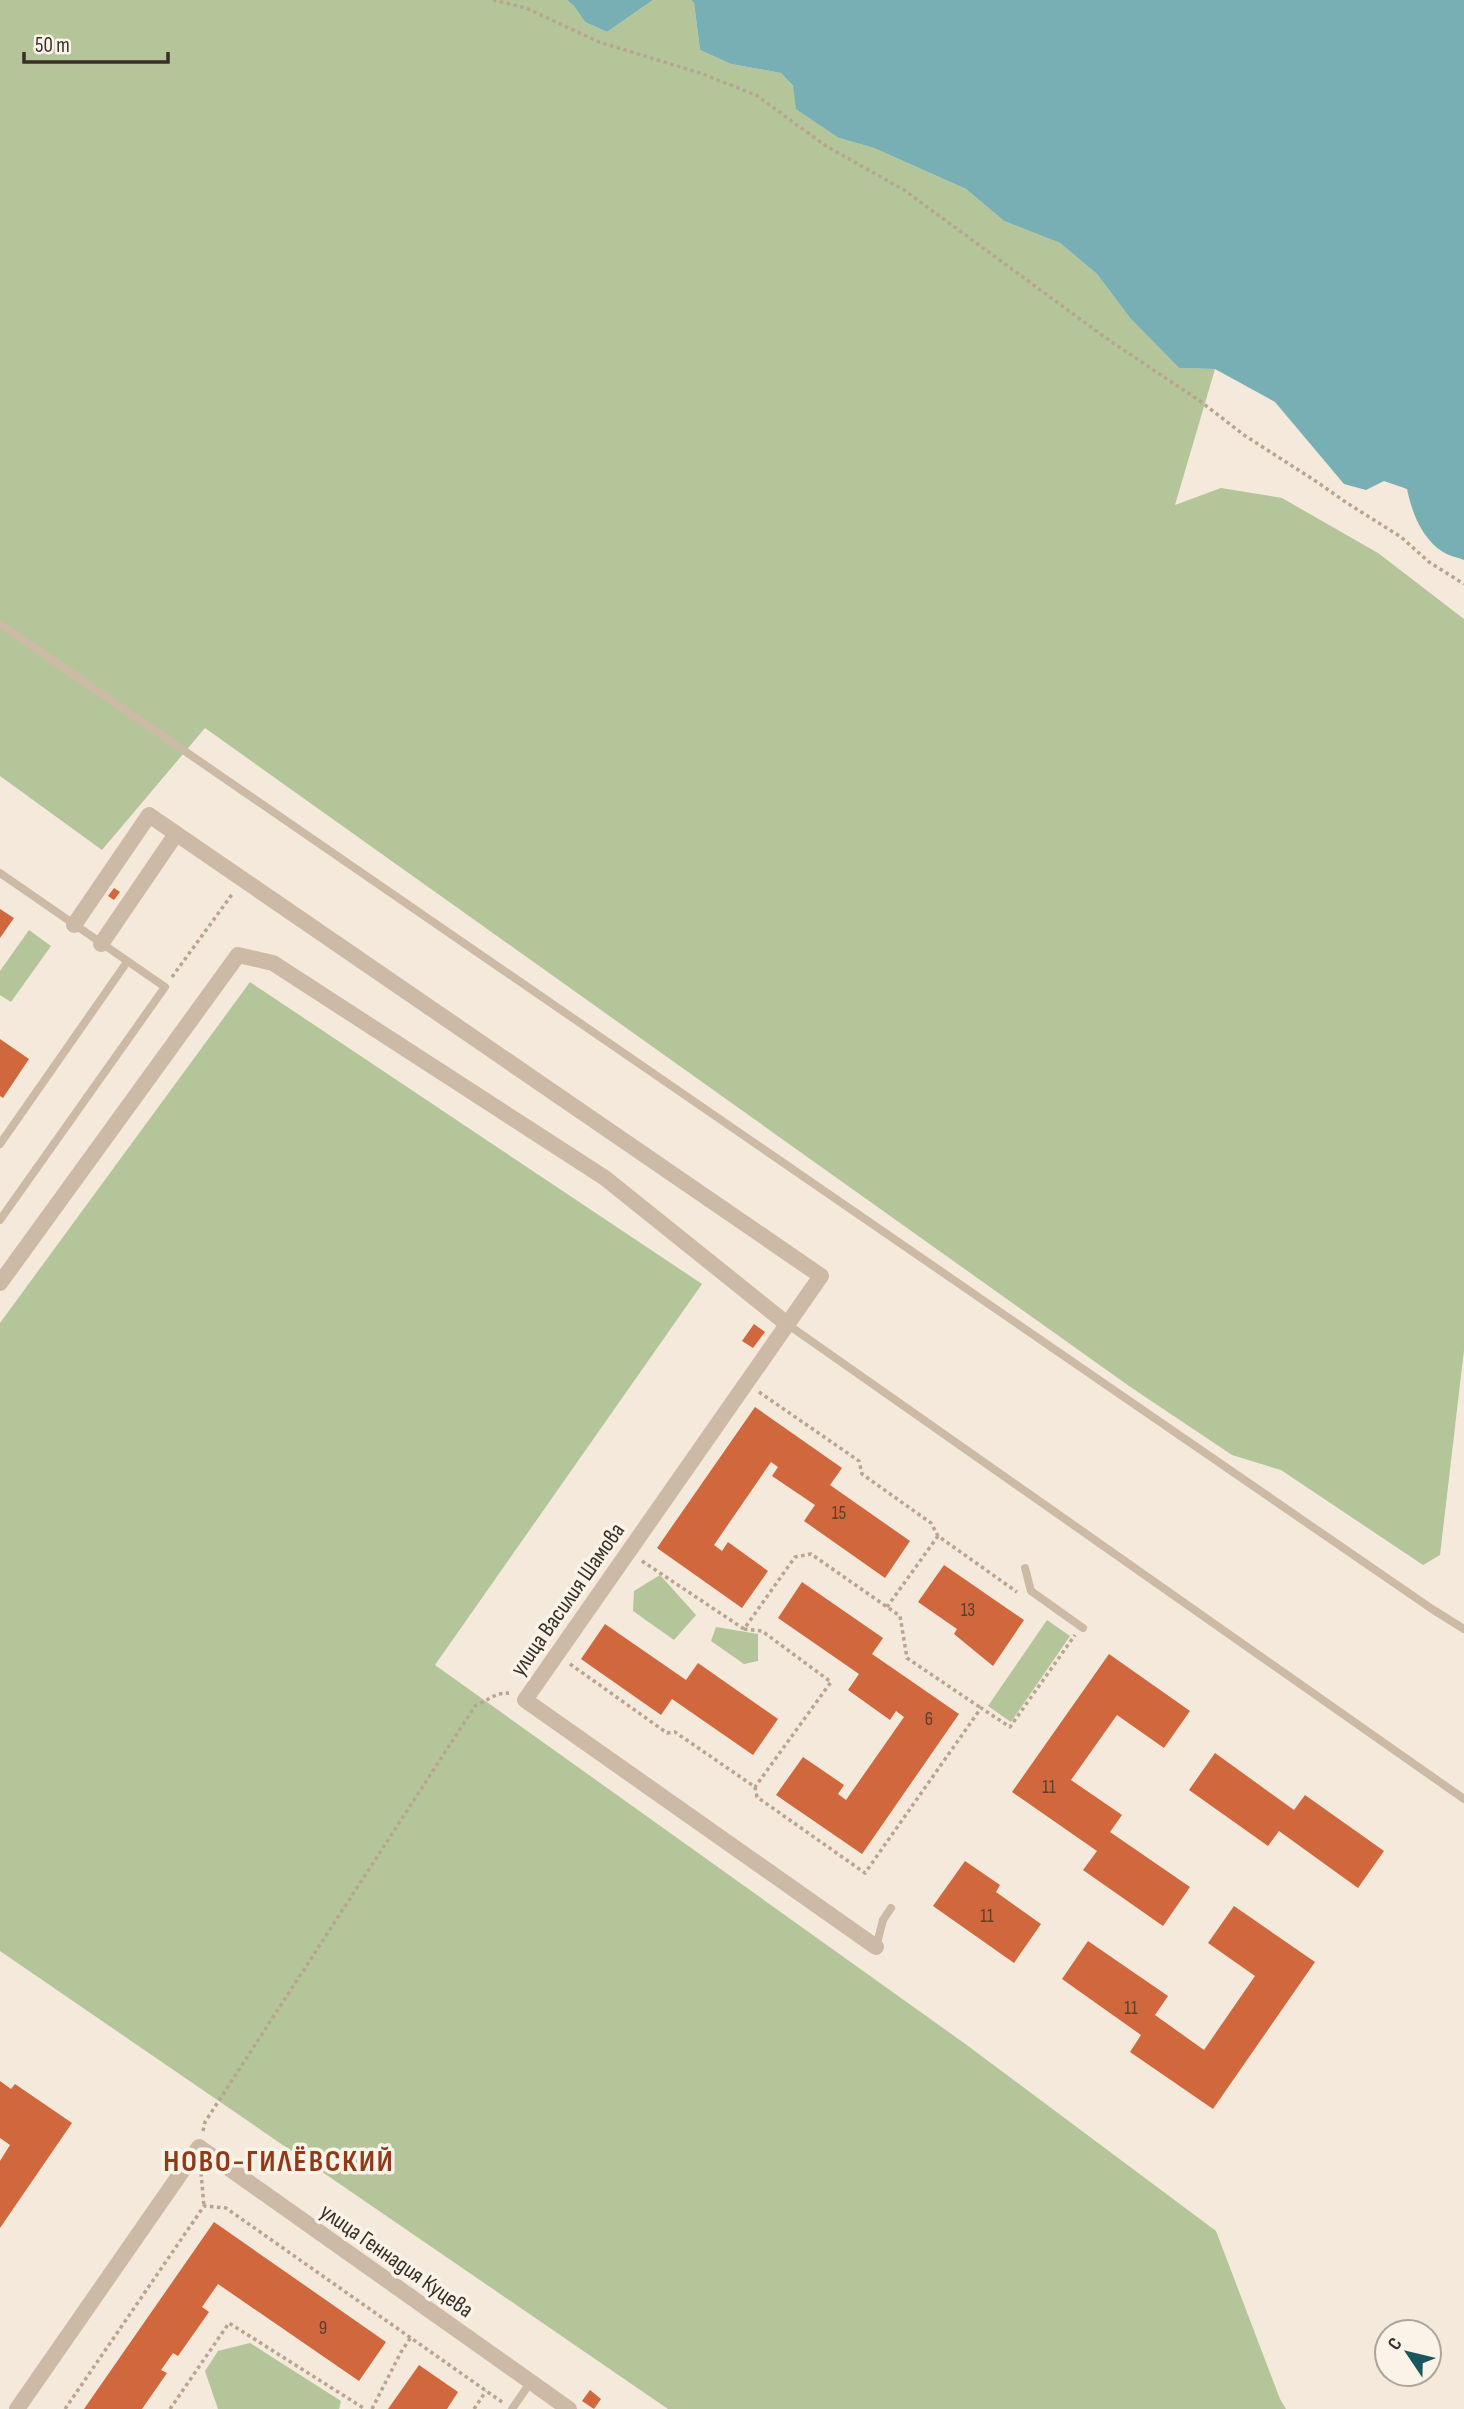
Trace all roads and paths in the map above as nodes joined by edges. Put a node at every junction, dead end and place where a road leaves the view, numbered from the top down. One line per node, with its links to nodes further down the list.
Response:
1 (494, 0): 2 (path)
2 (1464, 584)
3 (0, 624): 20 (lane)
4 (176, 834): 6 (street); 7 (street); 12 (street, улица Василия Шамова)
5 (0, 873): 6 (lane)
6 (74, 925): 7 (lane)
7 (101, 944): 8 (lane)
8 (127, 962): 9 (lane); 10 (lane)
9 (0, 1144)
10 (0, 1220)
11 (0, 1283): 12 (street)
12 (787, 1324): 26 (lane); 28 (street, улица Василия Шамова)
13 (759, 1392): 14 (path)
14 (938, 1536): 17 (path); 18 (path)
15 (639, 1559): 19 (path)
16 (1025, 1568): 21 (lane)
17 (1023, 1596)
18 (887, 1607): 19 (path); 24 (path)
19 (744, 1629): 25 (path)
20 (1464, 1629)
21 (1080, 1631): 24 (path)
22 (568, 1663): 25 (path)
23 (518, 1692): 29 (path)
24 (981, 1708): 25 (path)
25 (755, 1787)
26 (1464, 1799)
27 (891, 1908): 28 (lane)
28 (876, 1947)
29 (205, 2122)
30 (411, 2337): 32 (path); 34 (path); 37 (path)
31 (530, 2383): 33 (street, улица Геннадия Куцева); 39 (lane); 40 (street, улица Геннадия Куцева)
32 (486, 2390): 38 (path); 39 (path)
33 (17, 2409)
34 (65, 2409)
35 (170, 2409): 36 (path)
36 (365, 2409)
37 (372, 2409)
38 (474, 2409)
39 (512, 2409)
40 (569, 2409)

